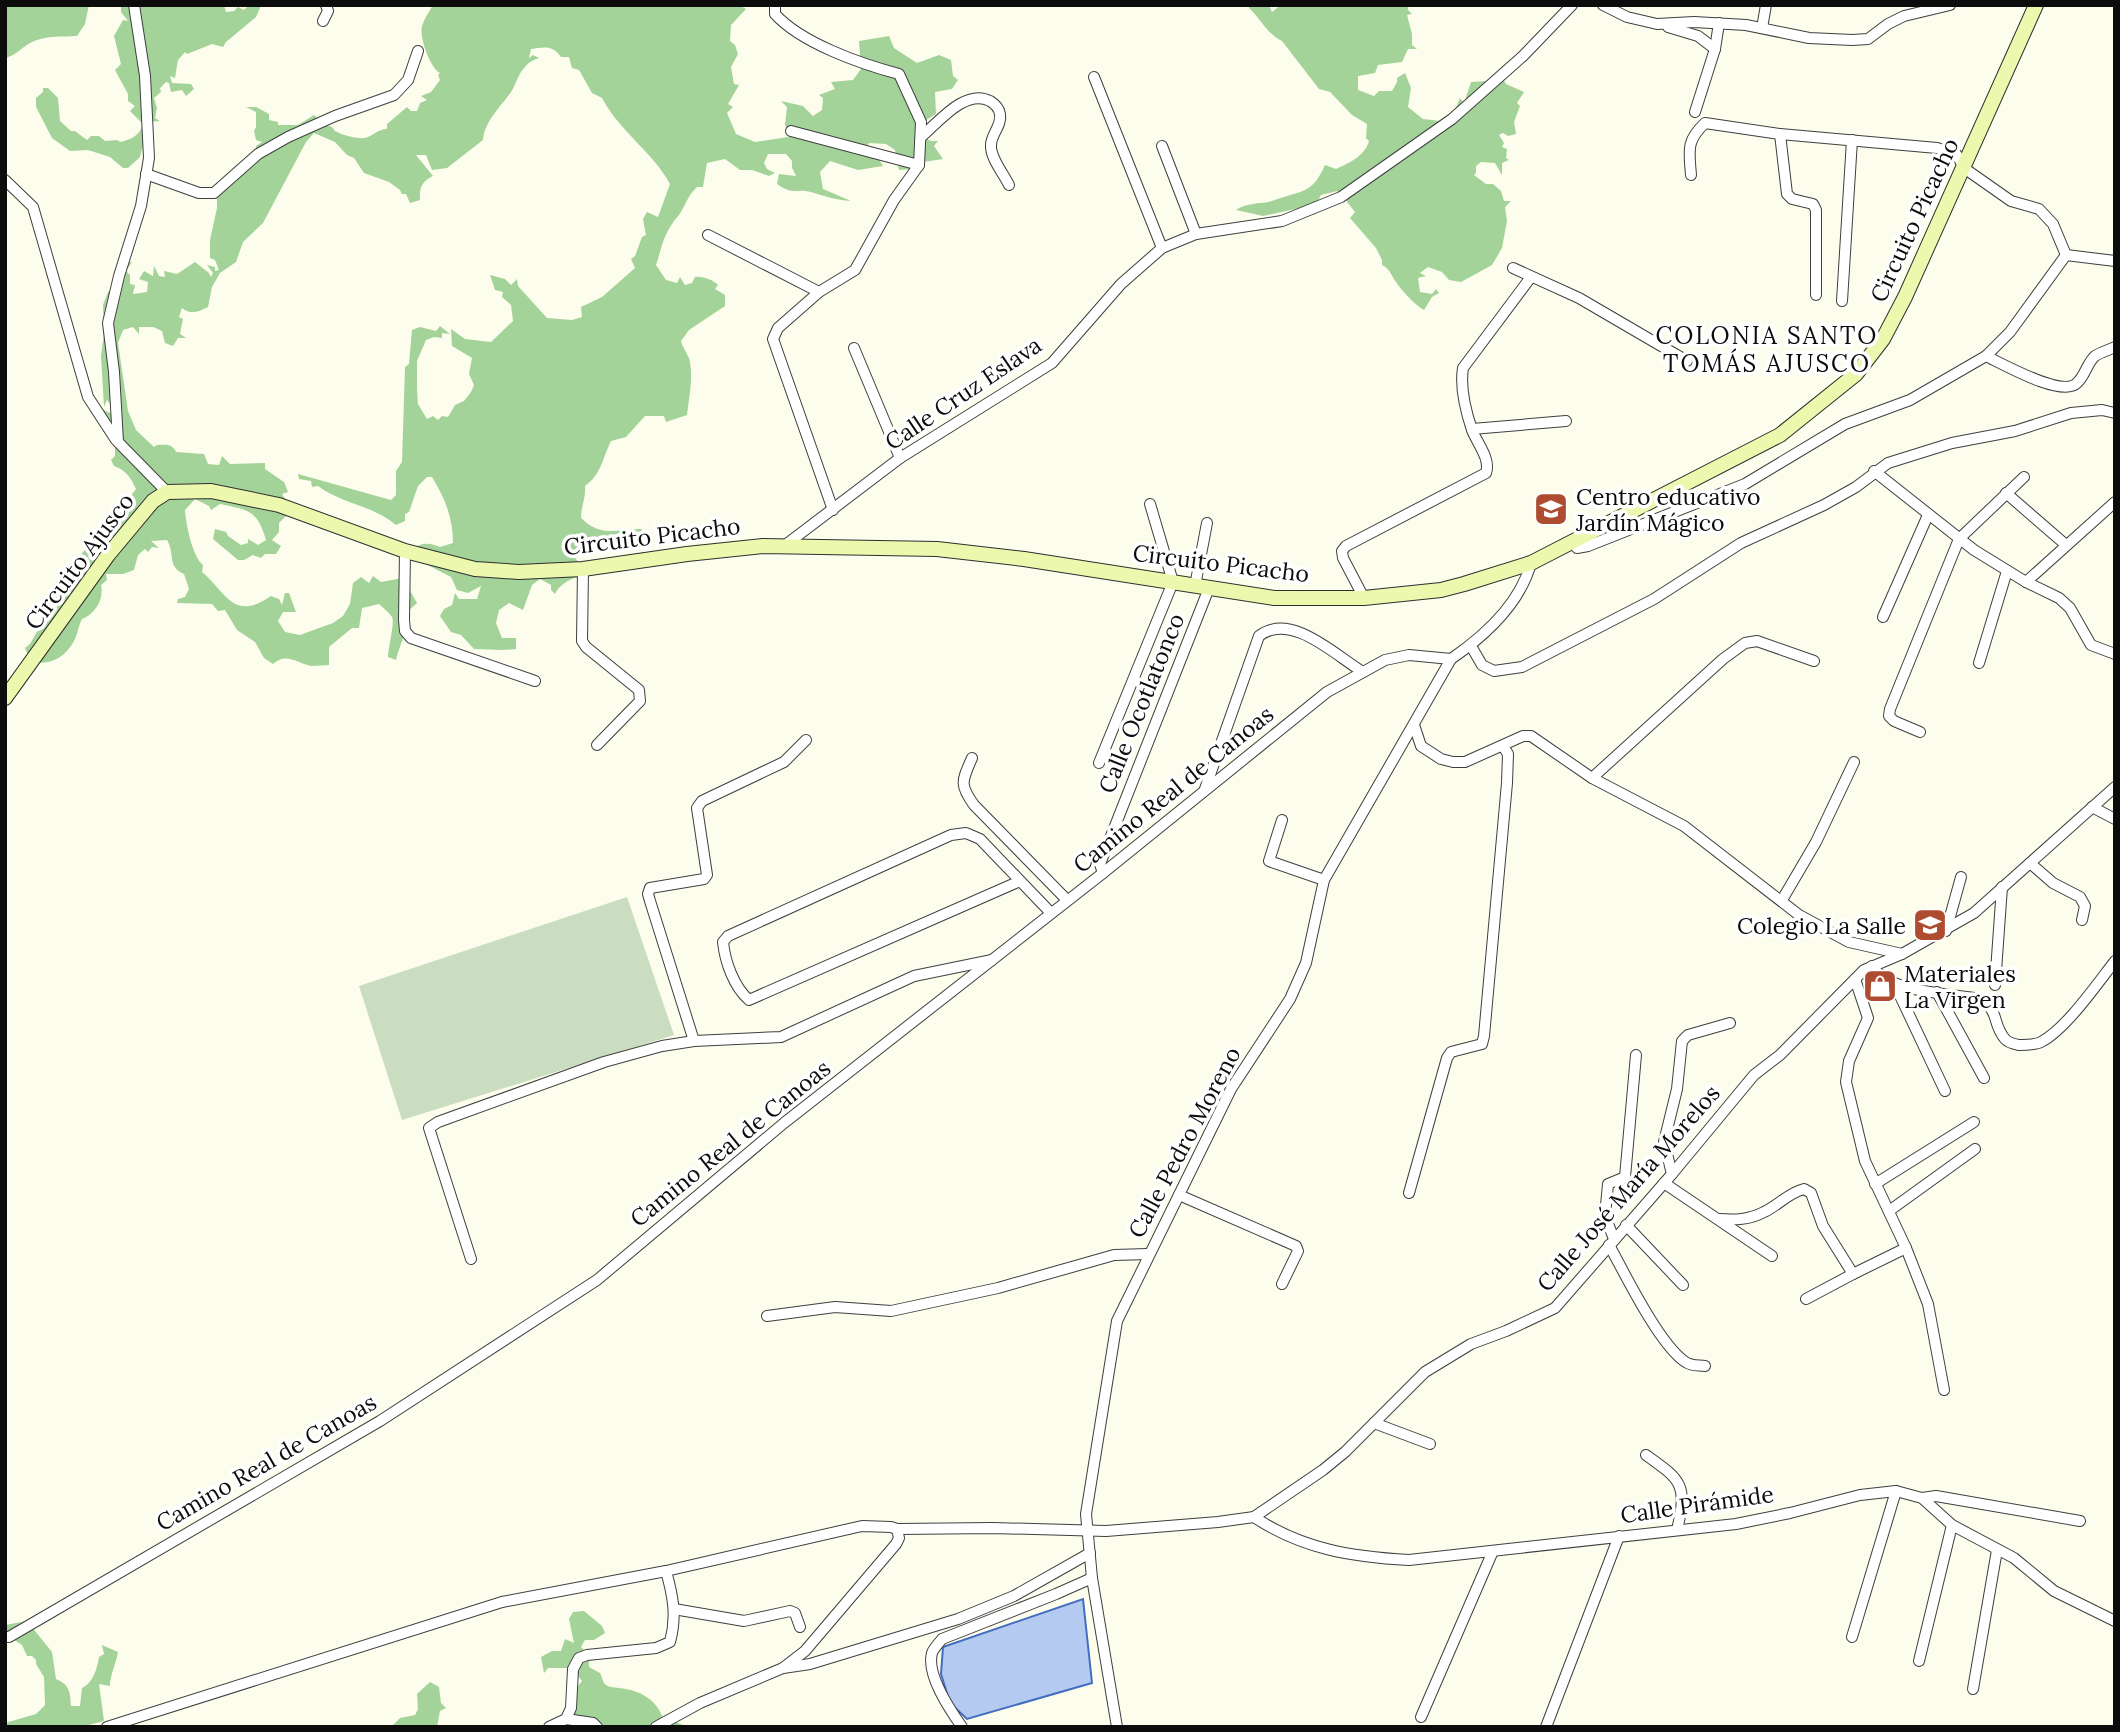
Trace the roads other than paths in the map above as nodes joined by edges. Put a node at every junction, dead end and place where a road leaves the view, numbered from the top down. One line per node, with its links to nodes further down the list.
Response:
1 (134, 5): 24 (street)
2 (326, 5): 9 (street)
3 (775, 5): 19 (street)
4 (1572, 5): 28 (street, Calle Cruz Eslava)
5 (1603, 5): 11 (street)
6 (1766, 5): 12 (street)
7 (1950, 5): 12 (street)
8 (2036, 5): 23 (main road, Circuito Picacho)
9 (323, 21)
10 (1718, 23): 11 (street); 12 (street); 13 (street)
11 (1657, 24): 13 (street)
12 (1762, 28)
13 (1716, 49): 16 (street)
14 (418, 51): 24 (street)
15 (1094, 77): 30 (street)
16 (1695, 112)
17 (792, 131): 22 (street)
18 (1780, 134): 20 (street); 25 (street); 36 (street)
19 (921, 137): 22 (street); 27 (street)
20 (1852, 140): 23 (street); 37 (street)
21 (1162, 146): 28 (street)
22 (919, 165): 35 (street)
23 (1964, 168): 31 (street); 58 (main road, Circuito Picacho)
24 (146, 174): 45 (street)
25 (1691, 175)
26 (5, 180): 45 (street)
27 (1009, 185)
28 (1196, 234): 30 (street, Calle Cruz Eslava)
29 (708, 235): 35 (street)
30 (1163, 248): 46 (street, Calle Cruz Eslava)
31 (2066, 255): 32 (street); 40 (street)
32 (2115, 261)
33 (1513, 268): 34 (street)
34 (1531, 277): 41 (street); 44 (street)
35 (819, 292): 54 (street)
36 (1816, 295)
37 (1842, 301)
38 (2115, 346): 40 (street)
39 (854, 348): 46 (street)
40 (1986, 356): 58 (street)
41 (1687, 361)
42 (2115, 413): 47 (street)
43 (1566, 421): 44 (street)
44 (1472, 429): 68 (street)
45 (118, 442): 50 (street)
46 (900, 458): 54 (street, Calle Cruz Eslava)
47 (1874, 471): 55 (street); 70 (street)
48 (2024, 477): 51 (street)
49 (211, 491): 50 (main road, Circuito Ajusco); 61 (main road, Circuito Picacho)
50 (167, 492): 77 (main road, Circuito Ajusco)
51 (2006, 494): 57 (street); 59 (street)
52 (2115, 502): 59 (street)
53 (1150, 504): 65 (street)
54 (833, 510): 60 (street, Calle Cruz Eslava)
55 (1928, 515): 57 (street); 69 (street)
56 (1207, 523): 67 (street, Calle Ocotlatonco)
57 (1959, 539): 64 (street); 79 (street)
58 (1572, 541): 62 (main road, Circuito Picacho)
59 (2066, 545): 66 (street)
60 (784, 546): 63 (main road, Circuito Picacho); 65 (main road, Circuito Picacho)
61 (405, 551): 63 (main road, Circuito Picacho); 76 (street)
62 (1531, 562): 68 (main road, Circuito Picacho); 70 (street, Calle Pedro Moreno)
63 (583, 569): 81 (street)
64 (2007, 571): 66 (street); 74 (street)
65 (1173, 582): 67 (main road, Circuito Picacho); 84 (street)
66 (2026, 582): 71 (street)
67 (1202, 587): 68 (main road, Circuito Picacho); 93 (street, Calle Ocotlatonco)
68 (1364, 598)
69 (1883, 617)
70 (1471, 646): 72 (street, Calle Pedro Moreno)
71 (2115, 654)
72 (1451, 659): 75 (street, Camino Real de Canoas); 78 (street, Calle Pedro Moreno)
73 (1814, 661): 86 (street)
74 (1979, 663)
75 (1363, 672): 88 (street, Camino Real de Canoas); 88 (street)
76 (535, 681)
77 (5, 698)
78 (1414, 725): 82 (street); 95 (street, Calle Pedro Moreno)
79 (1920, 732)
80 (806, 740): 112 (street)
81 (597, 745)
82 (1503, 746): 86 (street); 120 (street)
83 (972, 758): 99 (street)
84 (1099, 762)
85 (1854, 762): 98 (street)
86 (1592, 778): 98 (street)
87 (2115, 788): 89 (street, Calle José María Morelos)
88 (1205, 789): 93 (street, Camino Real de Canoas)
89 (2092, 807): 90 (street); 92 (street, Calle José María Morelos)
90 (2115, 819)
91 (1282, 820): 95 (street)
92 (2030, 863): 97 (street, Calle José María Morelos); 101 (street)
93 (1103, 873): 99 (street, Camino Real de Canoas)
94 (1961, 877): 102 (street)
95 (1324, 880): 121 (street, Calle Pedro Moreno)
96 (1020, 881): 96 (street); 100 (street)
97 (2002, 887): 102 (street, Calle José María Morelos); 109 (street)
98 (1782, 900): 103 (street)
99 (1067, 901): 100 (street, Camino Real de Canoas)
100 (1051, 913): 104 (street, Camino Real de Canoas)
101 (2082, 920)
102 (1946, 931): 103 (street, Calle José María Morelos)
103 (1902, 954): 106 (street, Calle José María Morelos)
104 (995, 959): 112 (street); 157 (street, Camino Real de Canoas)
105 (2115, 961): 110 (street)
106 (1872, 966): 107 (street, Calle José María Morelos); 108 (street)
107 (1855, 979): 118 (street, Calle José María Morelos); 119 (street)
108 (1894, 983): 110 (street); 115 (street)
109 (1995, 985)
110 (1937, 992): 114 (street)
111 (1730, 1023): 118 (street)
112 (694, 1041): 129 (street)
113 (1636, 1055): 125 (street)
114 (1984, 1077)
115 (1945, 1091)
116 (1974, 1122): 119 (street)
117 (1975, 1149): 122 (street)
118 (1668, 1179): 123 (street); 124 (street, Calle José María Morelos)
119 (1875, 1184): 122 (street)
120 (1409, 1193)
121 (1179, 1195): 127 (street, Calle Pedro Moreno); 131 (street)
122 (1889, 1211): 126 (street)
123 (1719, 1219): 128 (street); 130 (street)
124 (1626, 1226): 125 (street, Calle José María Morelos); 132 (street)
125 (1611, 1242): 135 (street); 137 (street, Calle José María Morelos)
126 (1906, 1248): 130 (street); 136 (street)
127 (1148, 1254): 134 (street); 147 (street, Calle Pedro Moreno)
128 (1772, 1256)
129 (471, 1259)
130 (1853, 1274): 133 (street)
131 (1282, 1284)
132 (1683, 1285)
133 (1805, 1299)
134 (767, 1316)
135 (1705, 1366)
136 (1944, 1390)
137 (1374, 1423): 138 (street); 142 (street, Calle José María Morelos)
138 (1430, 1444)
139 (1646, 1455): 146 (street)
140 (1896, 1491): 141 (street, Calle Pirámide); 146 (street, Calle Pirámide); 158 (street)
141 (1922, 1498): 143 (street); 144 (street, Calle Pirámide)
142 (1254, 1517): 147 (street, Calle José María Morelos); 150 (street, Calle Pirámide)
143 (2080, 1521)
144 (1952, 1525): 149 (street, Calle Pirámide); 159 (street)
145 (897, 1529): 147 (street, Calle José María Morelos); 152 (street, Calle José María Morelos); 160 (street)
146 (1677, 1530): 148 (street, Calle Pirámide)
147 (1088, 1532): 151 (street, Calle Pedro Moreno)
148 (1619, 1536): 150 (street, Calle Pirámide); 170 (street)
149 (1997, 1550): 155 (street, Calle Pirámide); 161 (street)
150 (1493, 1551): 162 (street)
151 (1090, 1553): 153 (street, Calle Pedro Moreno); 160 (street)
152 (666, 1571): 154 (street); 164 (street, Calle José María Morelos)
153 (1091, 1578): 168 (street); 169 (street, Calle Pedro Moreno)
154 (674, 1609): 156 (street); 163 (street)
155 (2115, 1621)
156 (800, 1627)
157 (5, 1637)
158 (1852, 1637)
159 (1919, 1661)
160 (783, 1668): 167 (street)
161 (1973, 1689)
162 (1421, 1717)
163 (566, 1719): 165 (street); 166 (street)
164 (107, 1727)
165 (549, 1727)
166 (597, 1727)
167 (656, 1727)
168 (962, 1727)
169 (1117, 1727)
170 (1546, 1727)

